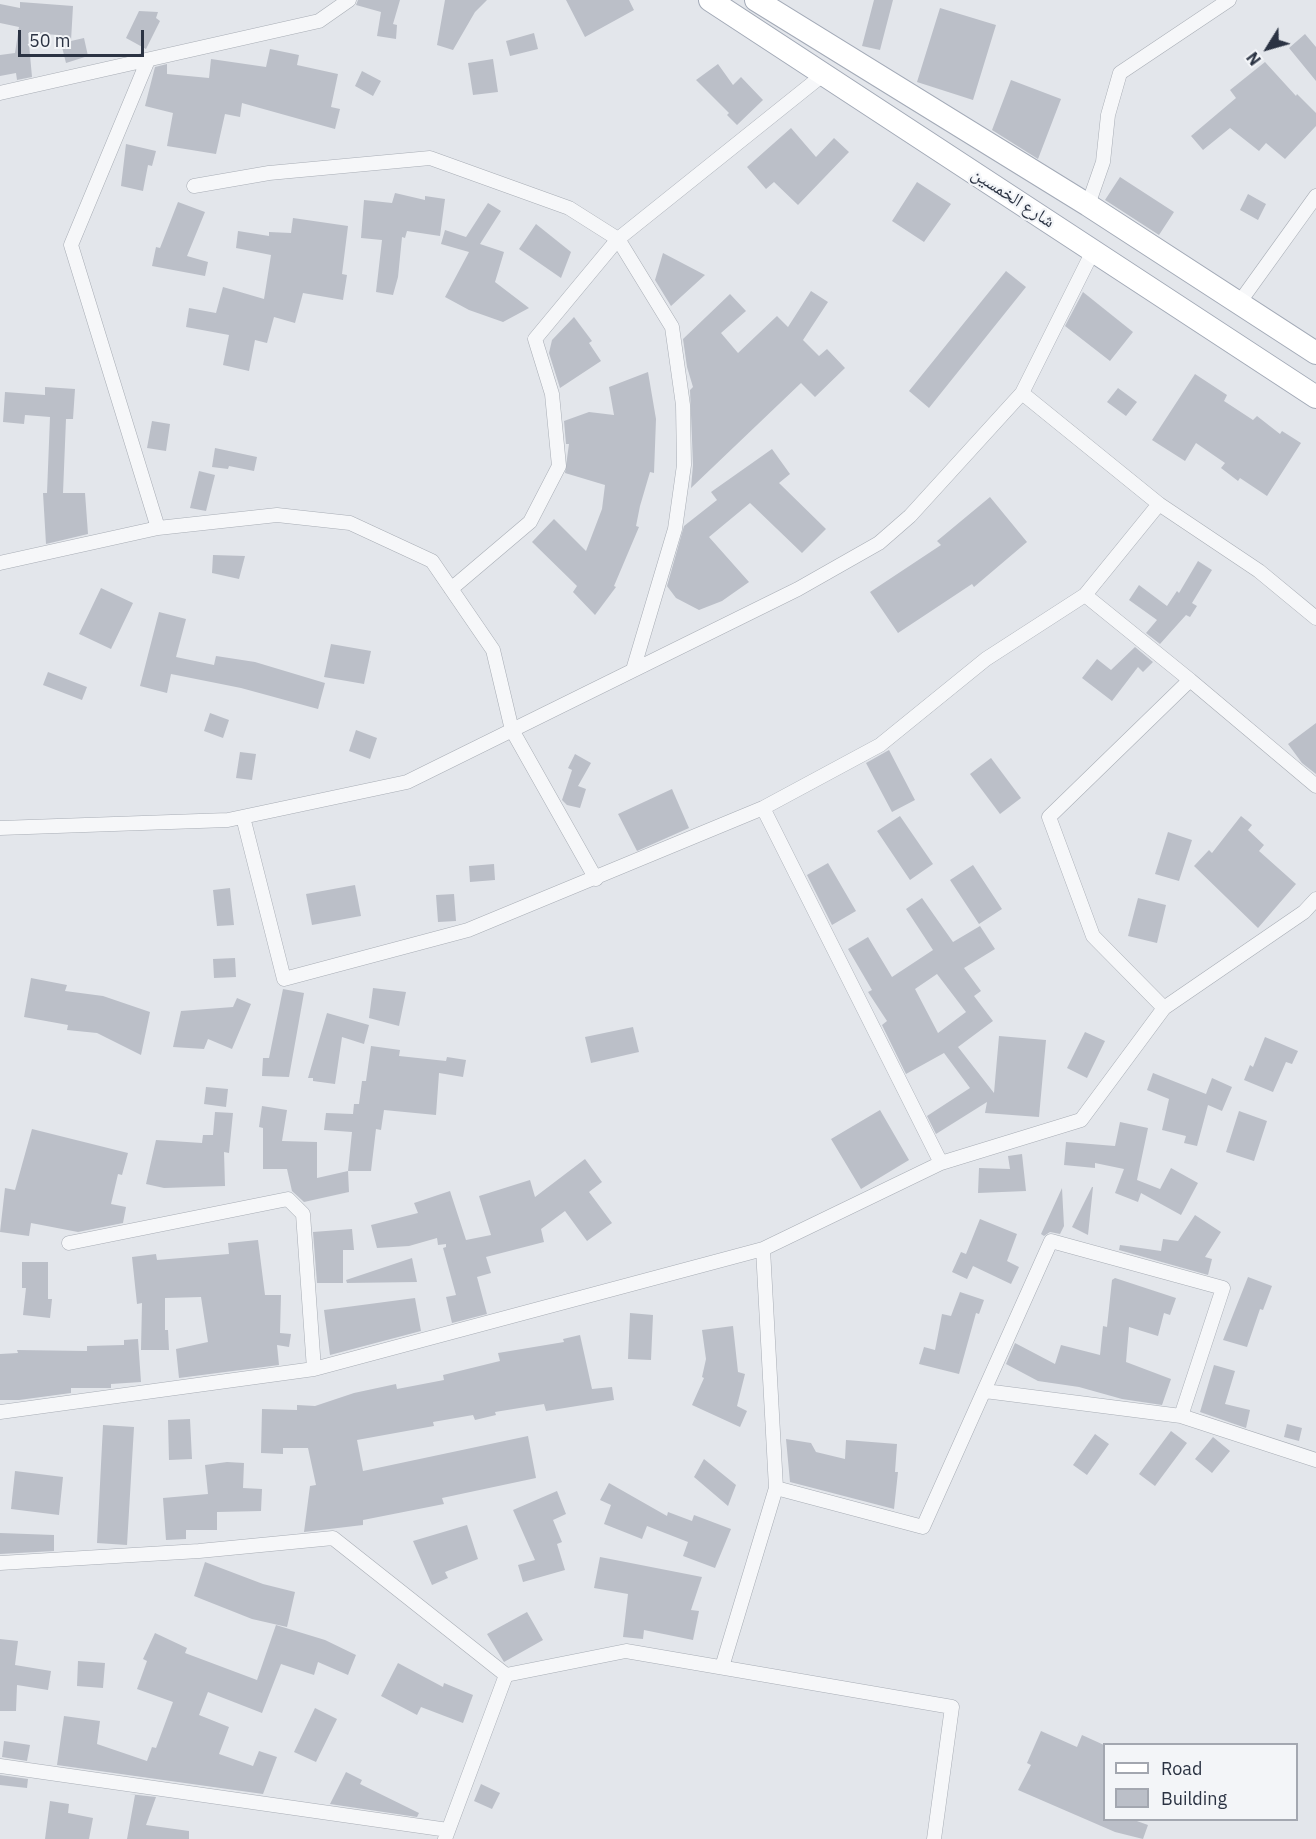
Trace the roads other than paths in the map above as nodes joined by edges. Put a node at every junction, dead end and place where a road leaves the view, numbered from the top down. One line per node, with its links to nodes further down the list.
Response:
1 (349, 0): 5 (street)
2 (710, 0): 6 (main road, شارع الخمسين)
3 (756, 0): 10 (main road, شارع الخمسين)
4 (1229, 0): 10 (street)
5 (148, 60): 7 (street); 18 (street)
6 (824, 74): 11 (street); 12 (main road, شارع الخمسين)
7 (0, 93)
8 (194, 186): 11 (street)
9 (1316, 196): 13 (street)
10 (1088, 205): 13 (main road, شارع الخمسين)
11 (618, 239): 20 (street); 23 (street)
12 (1093, 251): 15 (street); 16 (main road, شارع الخمسين)
13 (1239, 303): 14 (main road, شارع الخمسين)
14 (1316, 353)
15 (1022, 393): 17 (street); 23 (street)
16 (1316, 397)
17 (1159, 504): 21 (street); 22 (street)
18 (158, 528): 19 (street); 20 (street)
19 (0, 563)
20 (451, 589): 25 (street)
21 (1085, 595): 24 (street); 27 (street)
22 (1316, 618)
23 (633, 670): 25 (street)
24 (1190, 680): 26 (street); 32 (street)
25 (512, 730): 28 (street); 30 (street)
26 (1316, 786)
27 (763, 808): 30 (street); 33 (street)
28 (243, 817): 29 (street); 30 (street)
29 (0, 828)
30 (596, 879)
31 (1316, 899): 32 (street)
32 (1164, 1008): 33 (street)
33 (941, 1163): 35 (street)
34 (69, 1243): 36 (street)
35 (763, 1249): 36 (street); 41 (street)
36 (314, 1369): 38 (street)
37 (985, 1391): 39 (street); 39 (street); 41 (street)
38 (0, 1412)
39 (1181, 1416): 40 (street)
40 (1316, 1460)
41 (776, 1488): 43 (street)
42 (0, 1563): 44 (street)
43 (722, 1668): 44 (street); 47 (street)
44 (506, 1675): 46 (street)
45 (0, 1766): 46 (street)
46 (446, 1835)
47 (934, 1839)

